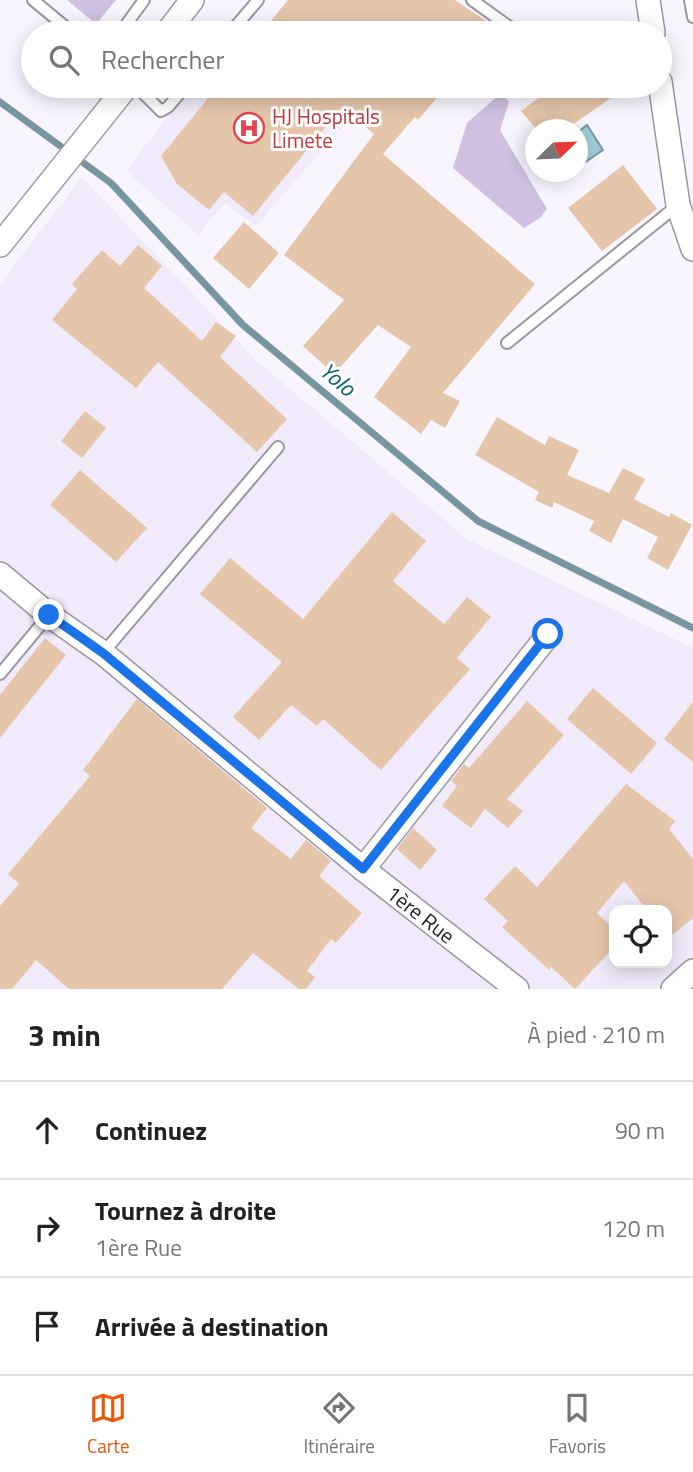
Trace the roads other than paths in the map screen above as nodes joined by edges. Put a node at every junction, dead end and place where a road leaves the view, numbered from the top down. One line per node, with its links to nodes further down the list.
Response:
1 (33, 0): 9 (lane)
2 (144, 0): 10 (lane)
3 (192, 0): 11 (street)
4 (258, 0): 12 (lane)
5 (472, 0): 13 (lane)
6 (648, 0): 14 (street)
7 (690, 0): 8 (lane)
8 (693, 17)
9 (58, 21)
10 (129, 21)
11 (176, 21)
12 (240, 21)
13 (501, 21)
14 (651, 21)
15 (121, 98): 20 (street)
16 (142, 98): 17 (lane)
17 (176, 98)
18 (662, 98): 19 (street)
19 (678, 205): 21 (street); 22 (lane)
20 (0, 245)
21 (693, 249)
22 (507, 343)
23 (278, 447): 27 (lane)
24 (0, 574): 25 (street, 1ère Rue)
25 (49, 615): 27 (street, 1ère Rue); 28 (lane)
26 (548, 634): 29 (street)
27 (103, 653): 29 (street, 1ère Rue)
28 (0, 674)
29 (363, 869): 31 (street, 1ère Rue)
30 (693, 971): 32 (street)
31 (517, 989)
32 (673, 989)

